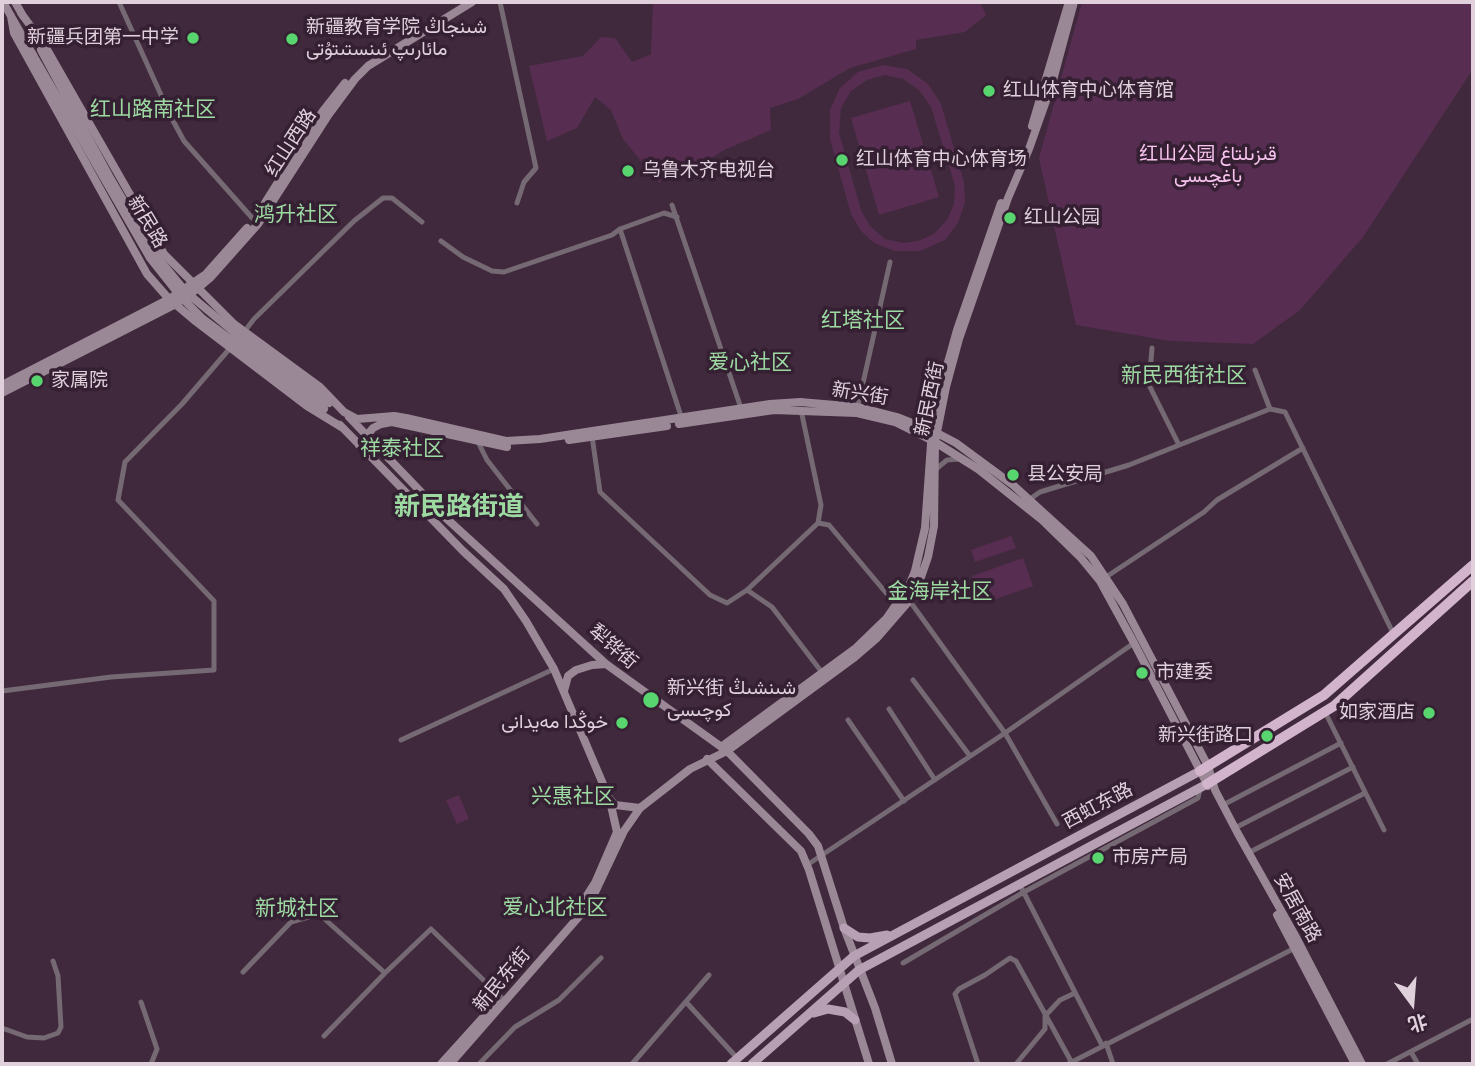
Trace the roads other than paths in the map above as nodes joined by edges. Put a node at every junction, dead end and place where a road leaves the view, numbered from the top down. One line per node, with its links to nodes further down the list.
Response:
1 (3, 2): 10 (main road, 新民路)
2 (15, 2): 9 (main road, 新民路)
3 (119, 2): 15 (street)
4 (465, 2): 15 (main road, 红山西路)
5 (472, 2): 20 (main road, 红山西路)
6 (500, 2): 12 (street)
7 (1069, 2): 38 (main road, 新民西街)
8 (1074, 2): 38 (main road, 新民西街)
9 (21, 13): 11 (main road, 新民路); 20 (main road)
10 (11, 16): 11 (main road, 新民路); 21 (main road)
11 (37, 52): 28 (main road, 新民路, bridge)
12 (517, 203)
13 (673, 205): 14 (street)
14 (677, 217): 17 (street); 32 (street)
15 (254, 220): 20 (main road, 红山西路)
16 (422, 222): 22 (street)
17 (620, 229): 18 (street); 34 (street)
18 (441, 241)
19 (890, 262): 31 (street)
20 (195, 287): 21 (main road, 红山西路); 22 (main road)
21 (172, 302): 23 (main road); 26 (main road, 红山西路); 27 (main road, 红山西路)
22 (244, 332): 33 (main road)
23 (231, 347): 35 (main road); 60 (street)
24 (1152, 348): 41 (street)
25 (1255, 370): 29 (street)
26 (2, 385)
27 (2, 393)
28 (326, 406): 33 (main road, 犁铧街); 35 (main road)
29 (1270, 409): 41 (street); 42 (street)
30 (801, 410): 31 (main road, 新兴街); 32 (main road, 新兴街); 46 (street)
31 (857, 410): 32 (main road, 新兴街); 38 (main road, 新兴街)
32 (742, 411): 34 (main road, 新兴街)
33 (344, 412): 34 (main road, 新兴街); 36 (main road, 犁铧街)
34 (682, 421): 37 (main road, 新兴街)
35 (343, 428): 40 (main road)
36 (368, 436): 39 (main road, 新兴街); 40 (main road, 新兴街); 56 (main road, 犁铧街)
37 (592, 436): 39 (main road, 新兴街); 51 (street)
38 (933, 436): 43 (main road, 新兴街); 44 (main road, 新民西街); 45 (main road, 新兴街); 52 (main road, 新民西街)
39 (478, 442): 47 (street)
40 (359, 445): 57 (main road)
41 (1179, 445): 45 (street)
42 (1303, 448): 49 (street); 54 (street)
43 (962, 458): 44 (street); 55 (main road, 新兴街)
44 (935, 470): 53 (main road, 新民西街)
45 (1030, 499): 49 (main road, 新兴街)
46 (818, 523): 51 (street); 52 (street)
47 (537, 524)
48 (1473, 565): 54 (highway, 西虹东路)
49 (1106, 577): 72 (main road, 新兴街)
50 (1473, 581): 63 (highway, 西虹东路)
51 (747, 590): 58 (street)
52 (901, 600): 53 (street); 58 (main road, 新民西街)
53 (911, 600): 58 (main road, 新民西街); 65 (street)
54 (1394, 635): 72 (highway, 西虹东路)
55 (1134, 643): 65 (street); 72 (main road, 新兴街)
56 (606, 664): 61 (main road); 68 (main road, 犁铧街)
57 (554, 669): 61 (main road); 66 (street)
58 (824, 676): 68 (main road, 新民西街)
59 (913, 680): 69 (street)
60 (2, 691)
61 (564, 694): 76 (main road)
62 (889, 709): 73 (street)
63 (1325, 712): 67 (street); 74 (highway, 西虹东路)
64 (848, 720): 77 (street)
65 (1005, 733): 69 (street); 80 (street)
66 (401, 740)
67 (1341, 743): 71 (street); 78 (street)
68 (724, 749): 70 (main road, 新民西街); 84 (main road, 犁铧街)
69 (970, 756): 73 (street)
70 (707, 759): 79 (main road, 新民东街); 85 (main road)
71 (1353, 767): 75 (street); 81 (street)
72 (1204, 768): 74 (main road, 安居南路); 88 (main road, 西虹东路)
73 (934, 780): 77 (street)
74 (1207, 784): 78 (main road, 安居南路); 86 (main road, 西虹东路); 89 (main road, 安居南路)
75 (1365, 793): 82 (street); 83 (street)
76 (609, 798): 79 (main road); 101 (main road, 新民东街)
77 (904, 801): 84 (street)
78 (1223, 805): 81 (main road, 安居南路)
79 (640, 808): 101 (main road, 新民东街)
80 (1057, 824)
81 (1235, 828): 83 (main road, 安居南路)
82 (1384, 830)
83 (1248, 853): 126 (main road, 安居南路)
84 (822, 856): 85 (street); 87 (main road, 犁铧街)
85 (807, 865): 94 (main road)
86 (1021, 888): 93 (street); 95 (main road, 西虹东路); 100 (street)
87 (844, 928): 88 (main road); 90 (main road, 犁铧街)
88 (895, 934): 90 (main road, 西虹东路)
89 (1295, 948): 110 (street); 125 (main road, 安居南路)
90 (854, 956): 94 (main road, 西虹东路); 95 (main road, 犁铧街)
91 (601, 958): 117 (street)
92 (53, 961): 108 (street)
93 (903, 963)
94 (839, 968): 99 (main road); 112 (main road, 西虹东路)
95 (859, 970): 99 (main road, 西虹东路); 121 (main road, 犁铧街)
96 (243, 972): 97 (street)
97 (385, 973): 101 (street); 109 (street)
98 (709, 975): 103 (street)
99 (843, 984): 104 (main road, 西虹东路); 107 (main road)
100 (1075, 993): 105 (street); 110 (street)
101 (503, 999): 115 (main road, 新民东街); 116 (main road, 新民东街)
102 (141, 1002): 114 (street)
103 (686, 1002): 112 (street); 118 (street)
104 (809, 1014): 107 (main road); 119 (main road, 西虹东路)
105 (1045, 1016): 113 (street); 122 (street); 123 (street)
106 (1473, 1019): 111 (street)
107 (855, 1020): 120 (main road)
108 (2, 1028)
109 (324, 1036)
110 (1104, 1044): 113 (street); 124 (street)
111 (1411, 1052): 127 (street); 128 (street)
112 (735, 1061)
113 (1070, 1063)
114 (151, 1064)
115 (441, 1064)
116 (450, 1064)
117 (479, 1064)
118 (632, 1064)
119 (752, 1064)
120 (869, 1064)
121 (892, 1064)
122 (978, 1064)
123 (1016, 1064)
124 (1113, 1064)
125 (1356, 1064)
126 (1362, 1064)
127 (1387, 1064)
128 (1418, 1064)

